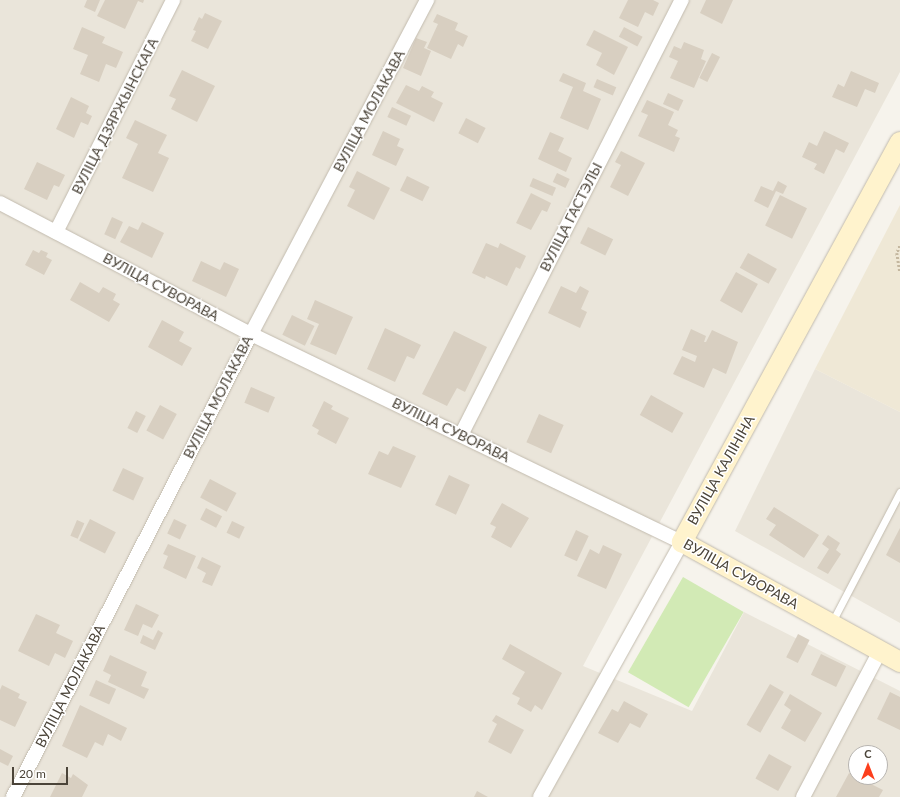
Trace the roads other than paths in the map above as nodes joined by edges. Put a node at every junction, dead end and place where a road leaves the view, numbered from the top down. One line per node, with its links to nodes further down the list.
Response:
1 (173, 0): 6 (street, ВУЛІЦА ДЗЯРЖЫНСКАГА)
2 (427, 0): 7 (street, ВУЛІЦА МОЛАКАВА)
3 (682, 0): 8 (street, ВУЛІЦА ГАСТЭЛЫ)
4 (900, 142): 10 (main road, ВУЛІЦА КАЛІНІНА)
5 (0, 203): 6 (street, ВУЛІЦА СУВОРАВА)
6 (56, 232): 7 (street, ВУЛІЦА СУВОРАВА)
7 (250, 334): 8 (street, ВУЛІЦА СУВОРАВА); 14 (street, ВУЛІЦА МОЛАКАВА)
8 (461, 435): 10 (street, ВУЛІЦА СУВОРАВА)
9 (900, 492): 11 (lane)
10 (682, 542): 11 (main road, ВУЛІЦА СУВОРАВА); 15 (street, ВУЛІЦА КАЛІНІНА)
11 (831, 624): 12 (main road, ВУЛІЦА СУВОРАВА)
12 (880, 651): 13 (main road, ВУЛІЦА СУВОРАВА); 16 (street)
13 (900, 662)
14 (13, 797)
15 (540, 797)
16 (803, 797)

